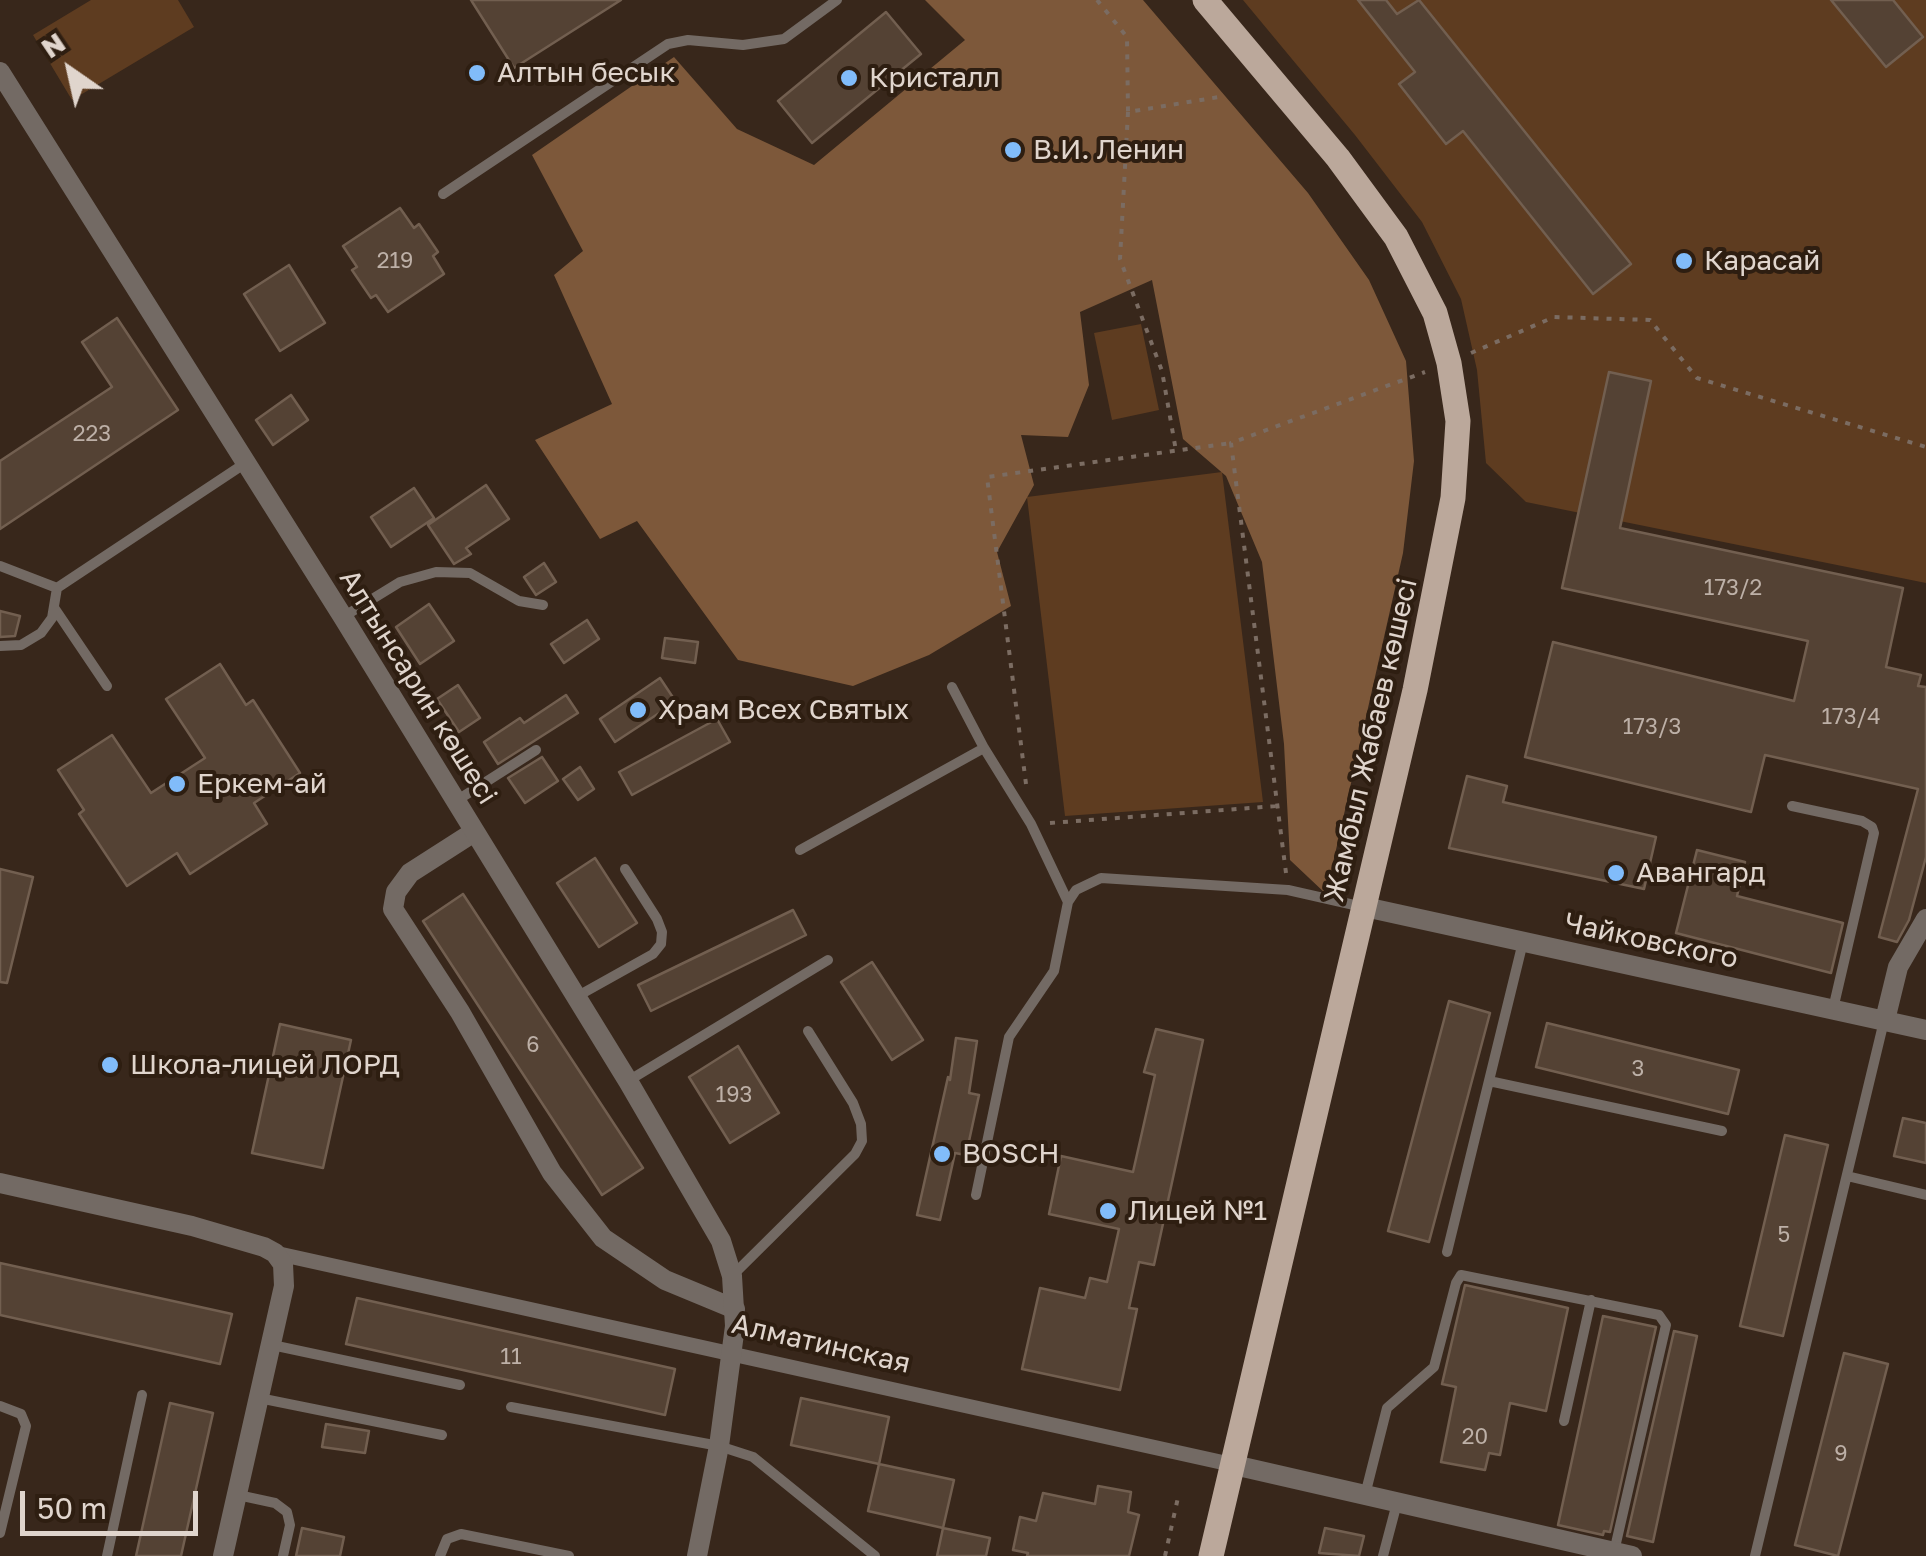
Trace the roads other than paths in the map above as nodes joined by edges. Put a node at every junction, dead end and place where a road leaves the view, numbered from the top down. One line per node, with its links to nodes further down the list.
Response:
1 (837, 0): 4 (lane)
2 (1205, 0): 22 (main road, Жамбыл Жабаев көшесі)
3 (0, 72): 5 (street, Алтынсарин көшесі)
4 (442, 194)
5 (244, 464): 7 (lane); 10 (street, Алтынсарин көшесі)
6 (0, 566): 7 (lane)
7 (56, 588): 9 (lane)
8 (542, 605): 10 (lane)
9 (55, 610): 11 (lane); 12 (lane)
10 (343, 617): 16 (street, Алтынсарин көшесі)
11 (0, 646)
12 (107, 686)
13 (952, 686): 14 (lane)
14 (984, 748): 19 (lane); 21 (lane)
15 (536, 750): 16 (lane)
16 (456, 802): 18 (street, Алтынсарин көшесі)
17 (1792, 806): 27 (lane)
18 (474, 832): 26 (street, Алтынсарин көшесі); 42 (street)
19 (800, 850)
20 (625, 869): 26 (lane)
21 (1068, 902): 22 (lane); 37 (lane)
22 (1365, 907): 24 (street, Чайковского); 53 (main road, Жамбыл Жабаев көшесі)
23 (1926, 918): 28 (street)
24 (1523, 942): 27 (street, Чайковского); 32 (lane)
25 (828, 960): 31 (lane)
26 (575, 997): 31 (street, Алтынсарин көшесі)
27 (1833, 1009): 28 (street, Чайковского)
28 (1885, 1020): 29 (street, Чайковского); 34 (lane)
29 (1926, 1030)
30 (808, 1031): 40 (lane)
31 (628, 1081): 40 (street, Алтынсарин көшесі)
32 (1489, 1081): 33 (lane); 38 (lane)
33 (1722, 1131)
34 (1847, 1176): 36 (lane); 68 (lane)
35 (0, 1183): 39 (street, Алматинская)
36 (1926, 1194)
37 (976, 1195)
38 (1448, 1252)
39 (274, 1253): 43 (street); 44 (street, Алматинская)
40 (732, 1276): 42 (street, Алтынсарин көшесі)
41 (1590, 1300): 50 (lane); 55 (lane); 58 (lane)
42 (735, 1309): 44 (street, Алтынсарин көшесі)
43 (270, 1345): 45 (lane); 47 (street)
44 (732, 1352): 52 (street, Алтынсарин көшесі); 53 (street, Алматинская)
45 (460, 1385)
46 (142, 1395): 59 (lane)
47 (258, 1398): 51 (lane); 54 (street)
48 (0, 1406): 57 (lane)
49 (511, 1407): 52 (lane)
50 (1564, 1421)
51 (442, 1435)
52 (719, 1446): 64 (street, Алтынсарин көшесі); 65 (lane)
53 (1234, 1465): 55 (street, Алматинская); 66 (main road, Жамбыл Жабаев көшесі)
54 (236, 1495): 60 (street); 61 (lane)
55 (1365, 1495): 56 (street, Алматинская)
56 (1397, 1502): 58 (street, Алматинская); 67 (lane)
57 (0, 1534)
58 (1623, 1554)
59 (106, 1556)
60 (223, 1556)
61 (283, 1556)
62 (440, 1556): 63 (lane)
63 (569, 1556)
64 (698, 1556)
65 (875, 1556)
66 (1212, 1556)
67 (1383, 1556)
68 (1756, 1556)

